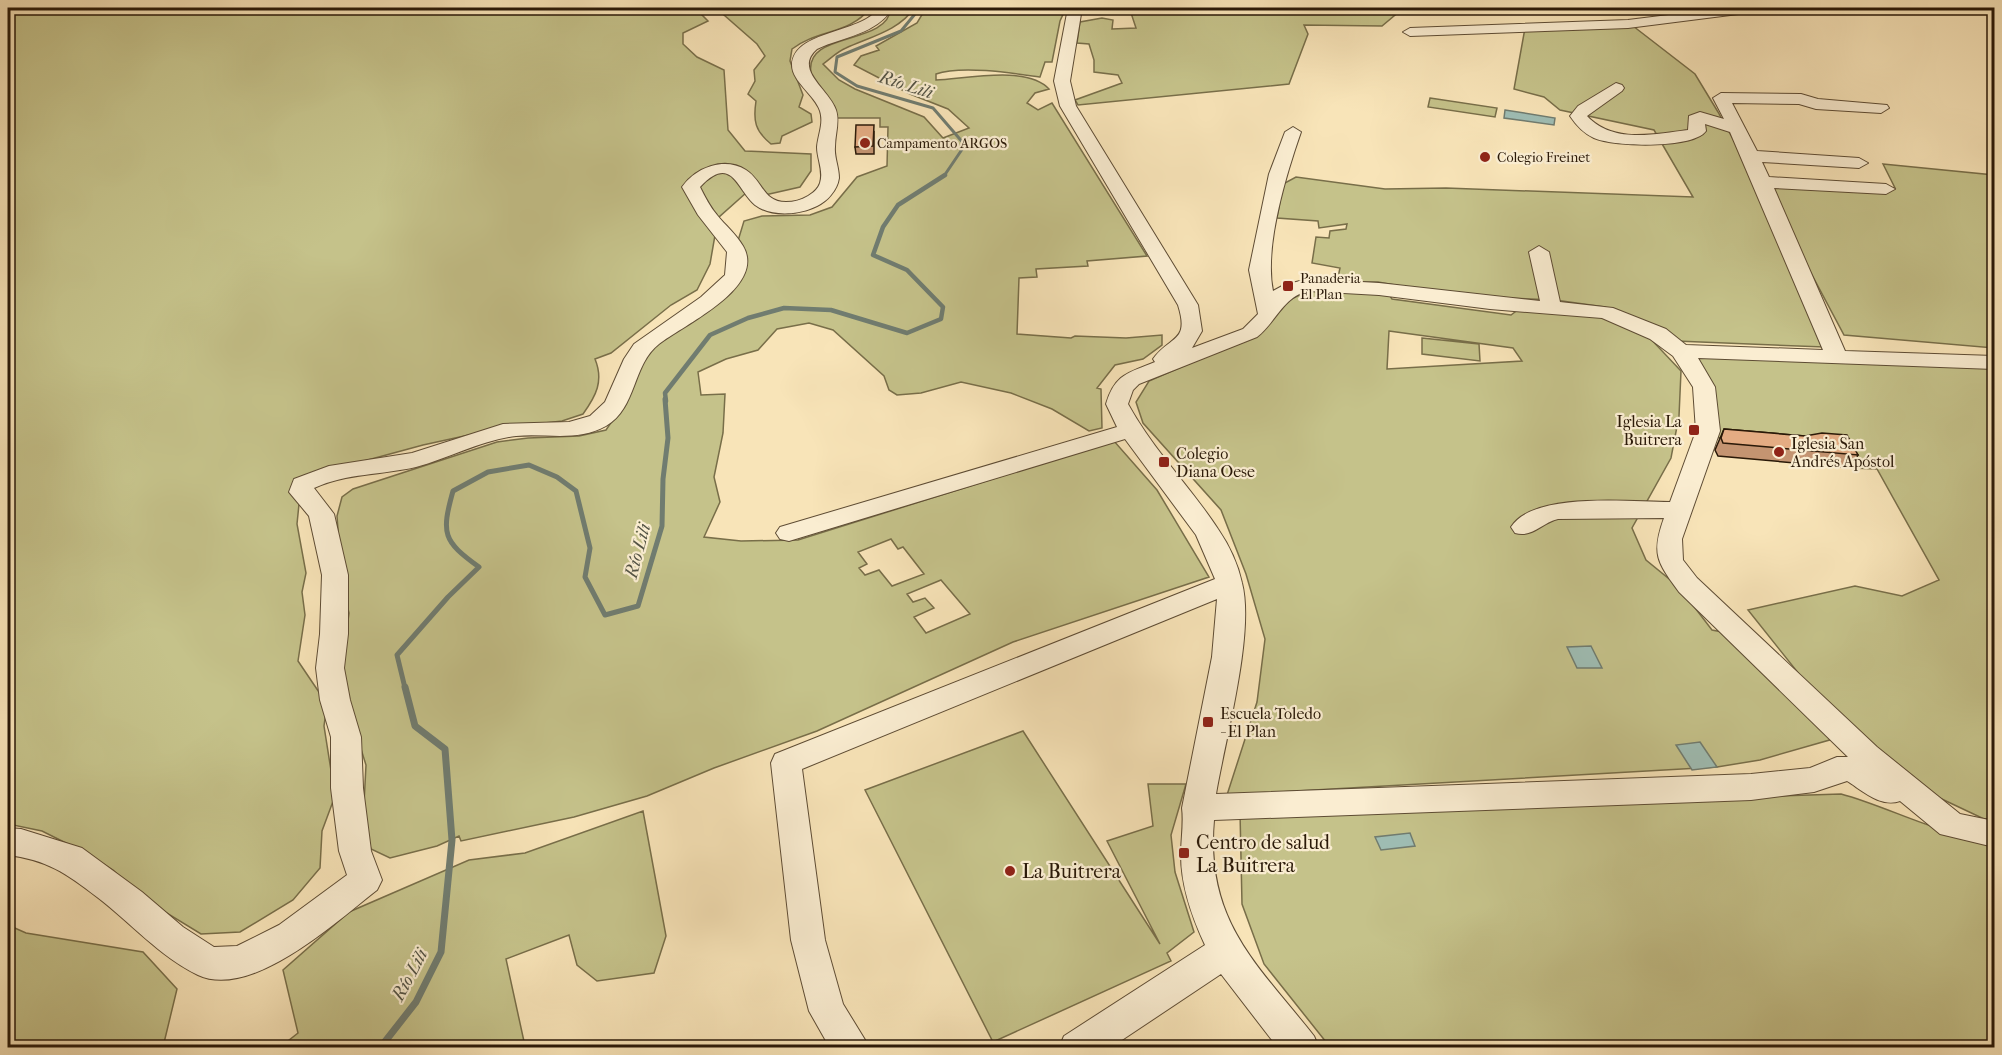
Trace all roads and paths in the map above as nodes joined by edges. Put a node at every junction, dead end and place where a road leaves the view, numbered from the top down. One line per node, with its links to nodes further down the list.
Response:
1 (886, 8): 29 (street)
2 (1075, 8): 20 (street)
3 (1754, 8): 4 (street)
4 (1725, 9): 5 (street)
5 (1410, 32)
6 (1616, 88): 8 (street)
7 (1881, 108): 8 (street)
8 (1737, 129): 10 (street)
9 (1293, 132): 16 (street)
10 (1750, 156): 11 (street); 12 (street)
11 (1859, 163)
12 (1761, 182): 13 (street); 18 (street)
13 (1886, 189)
14 (1539, 252): 15 (street)
15 (1551, 306): 16 (street); 17 (street)
16 (1268, 314): 20 (street)
17 (1681, 351): 18 (street); 22 (street)
18 (1836, 356): 19 (street)
19 (1995, 363)
20 (1145, 372): 21 (street)
21 (1131, 430): 24 (street); 25 (street)
22 (1681, 510): 23 (street); 27 (street)
23 (1524, 527)
24 (789, 533)
25 (1229, 584): 26 (street); 31 (street)
26 (1198, 808): 27 (street); 30 (street)
27 (1951, 825): 28 (street)
28 (1995, 834)
29 (8, 842)
30 (1226, 951): 32 (street); 33 (street)
31 (852, 1047)
32 (1077, 1047)
33 (1301, 1047)

